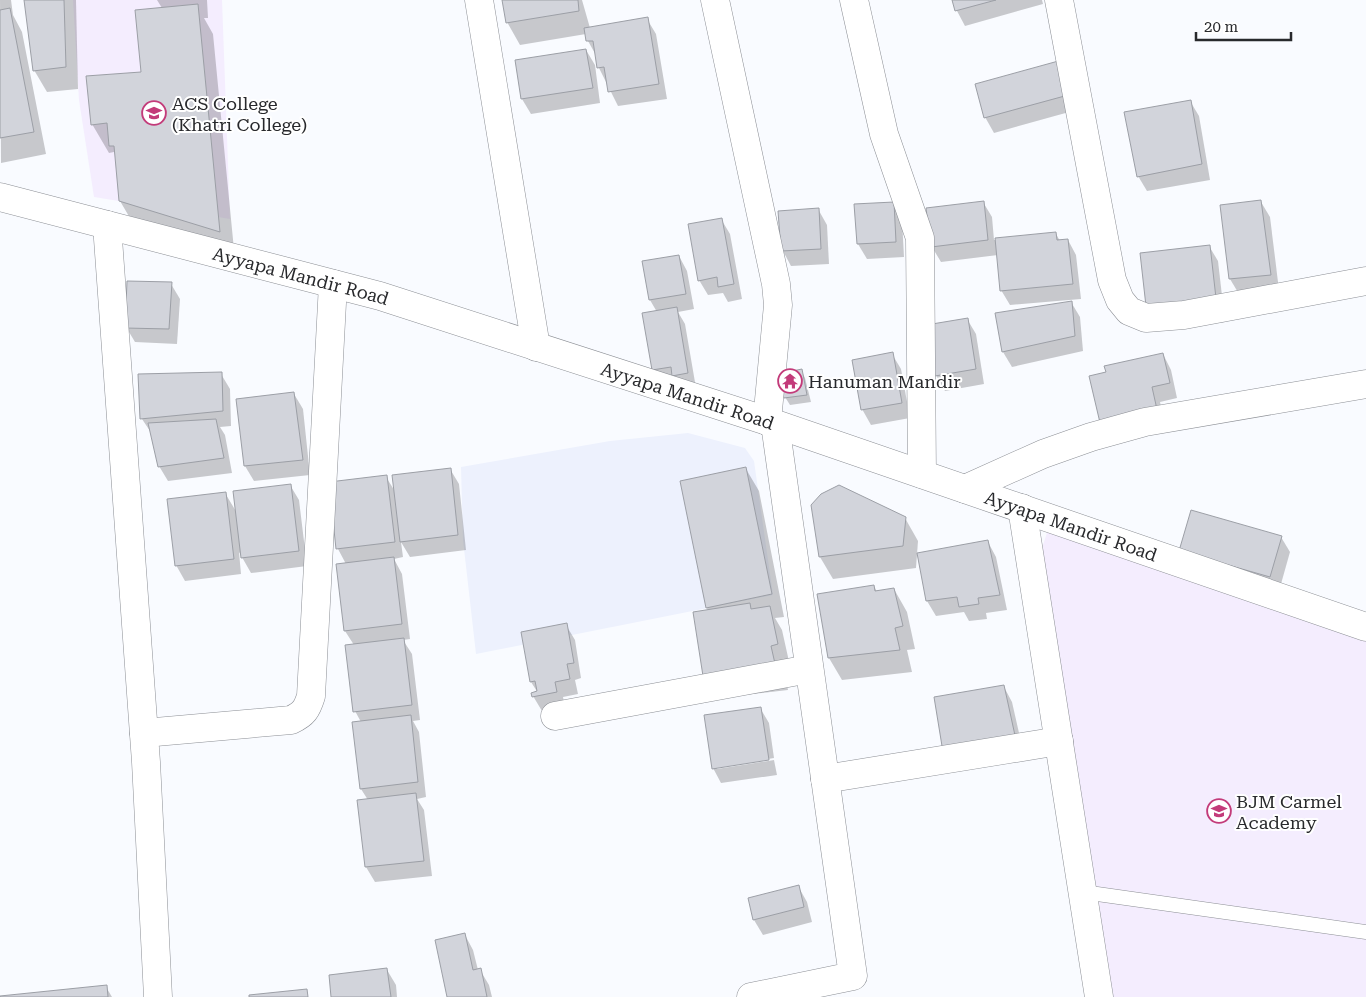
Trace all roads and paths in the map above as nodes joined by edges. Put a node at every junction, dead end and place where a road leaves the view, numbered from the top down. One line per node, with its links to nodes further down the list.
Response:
1 (479, 0): 9 (street)
2 (715, 0): 11 (street)
3 (854, 0): 12 (street)
4 (1059, 0): 7 (street)
5 (0, 197): 6 (street, Ayyapa Mandir Road)
6 (107, 225): 8 (street, Ayyapa Mandir Road); 18 (street)
7 (1366, 281)
8 (333, 284): 9 (street, Ayyapa Mandir Road); 18 (street)
9 (536, 347): 11 (street, Ayyapa Mandir Road)
10 (1366, 384): 13 (street)
11 (771, 423): 12 (street, Ayyapa Mandir Road); 16 (street)
12 (922, 474): 13 (street, Ayyapa Mandir Road)
13 (965, 488): 14 (street, Ayyapa Mandir Road)
14 (1022, 508): 15 (street, Ayyapa Mandir Road); 19 (street)
15 (1366, 627)
16 (809, 669): 17 (street); 20 (street)
17 (555, 716)
18 (144, 733): 24 (street)
19 (1059, 741): 20 (street); 21 (street)
20 (825, 779): 23 (street)
21 (1083, 892): 22 (lane); 26 (street)
22 (1366, 932)
23 (855, 987): 25 (street)
24 (158, 997)
25 (751, 997)
26 (1100, 997)

